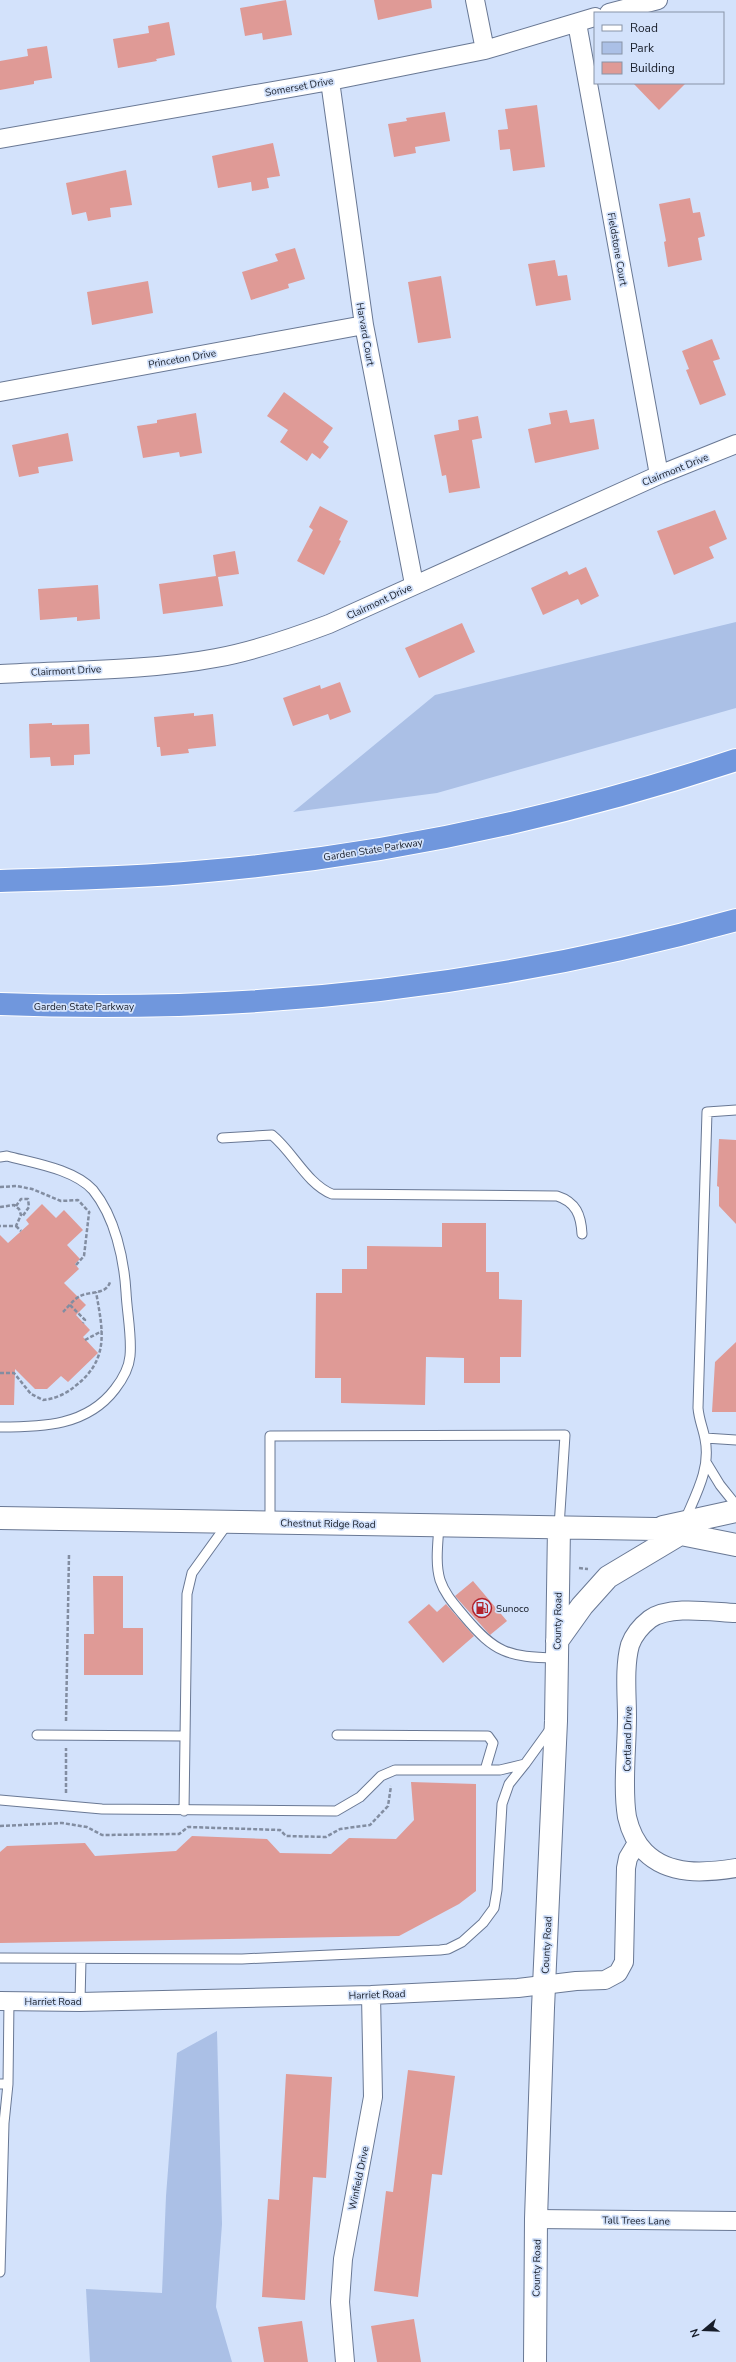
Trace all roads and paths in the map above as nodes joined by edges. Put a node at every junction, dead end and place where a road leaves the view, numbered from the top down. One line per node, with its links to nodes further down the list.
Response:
1 (475, 0): 6 (street)
2 (658, 0): 3 (street)
3 (612, 12)
4 (594, 17): 5 (street, Somerset Drive)
5 (577, 23): 6 (street, Somerset Drive); 12 (street, Fieldstone Court)
6 (485, 50): 7 (street, Somerset Drive)
7 (330, 81): 8 (street, Somerset Drive); 9 (street, Harvard Court)
8 (0, 139)
9 (364, 325): 10 (street, Princeton Drive); 13 (street, Harvard Court)
10 (0, 392)
11 (736, 444): 12 (street, Clairmont Drive)
12 (659, 475): 13 (street, Clairmont Drive)
13 (414, 584): 14 (street, Clairmont Drive)
14 (0, 674)
15 (736, 760): 16 (highway, Garden State Parkway)
16 (0, 881)
17 (736, 920): 18 (highway, Garden State Parkway)
18 (0, 1004)
19 (736, 1110): 42 (lane)
20 (222, 1138): 31 (lane)
21 (0, 1157): 41 (lane)
22 (0, 1186): 25 (path)
23 (16, 1206): 24 (path); 26 (path); 26 (path)
24 (0, 1207)
25 (89, 1212): 27 (path); 32 (path)
26 (21, 1217): 29 (path)
27 (93, 1218)
28 (0, 1226): 29 (path)
29 (16, 1226): 30 (path)
30 (21, 1231)
31 (582, 1234)
32 (76, 1265)
33 (110, 1279): 34 (path)
34 (96, 1292): 35 (path); 38 (path)
35 (70, 1305): 36 (path); 37 (path)
36 (63, 1312)
37 (83, 1323)
38 (103, 1331): 39 (path); 40 (path)
39 (85, 1340)
40 (0, 1373)
41 (0, 1428)
42 (705, 1438): 43 (lane); 44 (lane)
43 (736, 1440)
44 (706, 1462): 45 (lane); 52 (lane)
45 (736, 1505)
46 (736, 1511): 52 (main road, Chestnut Ridge Road)
47 (0, 1518): 49 (main road, Chestnut Ridge Road)
48 (270, 1522): 49 (main road, Chestnut Ridge Road); 50 (main road, Chestnut Ridge Road); 51 (lane)
49 (228, 1523): 61 (lane)
50 (439, 1525): 51 (main road, Chestnut Ridge Road); 56 (lane)
51 (559, 1527): 52 (main road, Chestnut Ridge Road); 56 (main road, County Road)
52 (682, 1528): 53 (main road, Chestnut Ridge Road); 56 (main road)
53 (736, 1545)
54 (69, 1554): 59 (path)
55 (736, 1613): 68 (street, Cortland Drive)
56 (556, 1649): 57 (main road, County Road)
57 (556, 1721): 62 (lane); 72 (main road, County Road)
58 (38, 1735): 59 (lane)
59 (66, 1735): 61 (lane); 65 (path)
60 (337, 1735): 63 (lane)
61 (185, 1736): 66 (lane)
62 (525, 1764): 63 (lane); 71 (lane)
63 (485, 1770): 66 (lane)
64 (0, 1800): 65 (lane)
65 (65, 1805): 66 (lane); 67 (path)
66 (184, 1811)
67 (62, 1823)
68 (637, 1843): 69 (street, Cortland Drive); 72 (street, Harriet Road)
69 (736, 1868)
70 (0, 1958): 71 (lane)
71 (81, 1959): 75 (lane)
72 (544, 1985): 73 (street, Harriet Road); 78 (main road, County Road)
73 (371, 1995): 75 (street, Harriet Road); 81 (street, Winfield Drive)
74 (4, 2001): 75 (street, Harriet Road); 76 (lane)
75 (80, 2002)
76 (4, 2084): 77 (lane)
77 (2, 2123): 80 (lane)
78 (536, 2219): 79 (street, Tall Trees Lane); 82 (main road, County Road)
79 (736, 2221)
80 (0, 2272)
81 (345, 2362)
82 (535, 2362)

